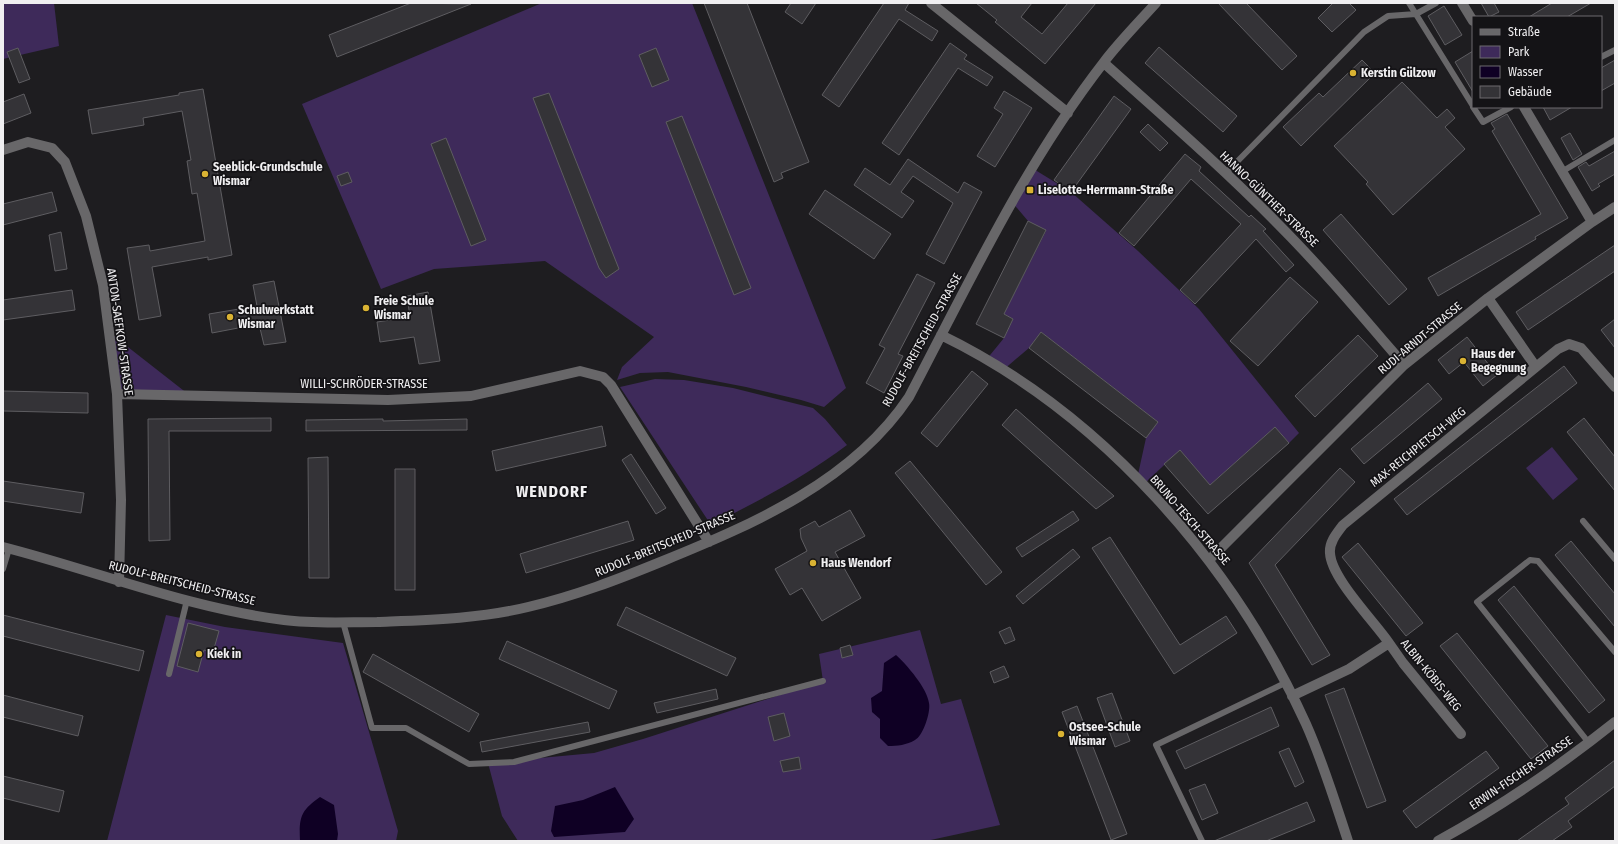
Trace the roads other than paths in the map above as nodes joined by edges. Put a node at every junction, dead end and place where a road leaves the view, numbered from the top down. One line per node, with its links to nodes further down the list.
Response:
1 (931, 3): 15 (street)
2 (1156, 3): 10 (street, RUDOLF-BREITSCHEID-STRASSE)
3 (1410, 3): 6 (lane)
4 (1436, 3): 6 (lane)
5 (1462, 3): 7 (street)
6 (1416, 14): 11 (lane); 19 (lane)
7 (1472, 19)
8 (1615, 50): 9 (lane)
9 (1602, 56)
10 (1104, 63): 15 (street, RUDOLF-BREITSCHEID-STRASSE); 19 (street, HANNO-GÜNTHER-STRASSE)
11 (1472, 105)
12 (1474, 108): 13 (lane)
13 (1509, 108)
14 (1525, 108): 18 (street)
15 (1068, 113): 23 (street, RUDOLF-BREITSCHEID-STRASSE)
16 (1615, 140): 18 (lane)
17 (3, 150): 27 (street, ANTON-SAEFKOW-STRASSE)
18 (1563, 171): 21 (street)
19 (1226, 173): 24 (street, HANNO-GÜNTHER-STRASSE)
20 (1615, 207): 21 (street, RUDI-ARNDT-STRASSE)
21 (1592, 222): 22 (street, RUDI-ARNDT-STRASSE)
22 (1488, 298): 24 (street, RUDI-ARNDT-STRASSE); 25 (street)
23 (941, 336): 29 (street, RUDOLF-BREITSCHEID-STRASSE); 32 (street, BRUNO-TESCH-STRASSE)
24 (1404, 365): 32 (street, RUDI-ARNDT-STRASSE)
25 (1536, 367): 26 (street, MAX-REICHPIETSCH-WEG); 37 (street, MAX-REICHPIETSCH-WEG)
26 (1615, 387)
27 (117, 394): 29 (street, WILLI-SCHRÖDER-STRASSE); 34 (street, ANTON-SAEFKOW-STRASSE)
28 (1583, 521): 31 (lane)
29 (709, 542): 36 (street, RUDOLF-BREITSCHEID-STRASSE)
30 (6, 548): 33 (lane); 34 (street, RUDOLF-BREITSCHEID-STRASSE)
31 (1615, 559)
32 (1209, 560): 41 (street, BRUNO-TESCH-STRASSE)
33 (3, 570)
34 (119, 582): 35 (street, RUDOLF-BREITSCHEID-STRASSE)
35 (186, 600): 36 (street, RUDOLF-BREITSCHEID-STRASSE); 39 (lane)
36 (343, 622): 40 (lane)
37 (1389, 643): 42 (street, ALBIN-KÖBIS-WEG); 44 (street, ALBIN-KÖBIS-WEG)
38 (1615, 652): 45 (lane)
39 (169, 674)
40 (824, 681)
41 (1285, 683): 42 (street, BRUNO-TESCH-STRASSE); 46 (lane)
42 (1292, 696): 47 (street, BRUNO-TESCH-STRASSE)
43 (1615, 722): 45 (street, ERWIN-FISCHER-STRASSE)
44 (1461, 734)
45 (1589, 743): 48 (street, ERWIN-FISCHER-STRASSE)
46 (1202, 841)
47 (1348, 841)
48 (1438, 841)

